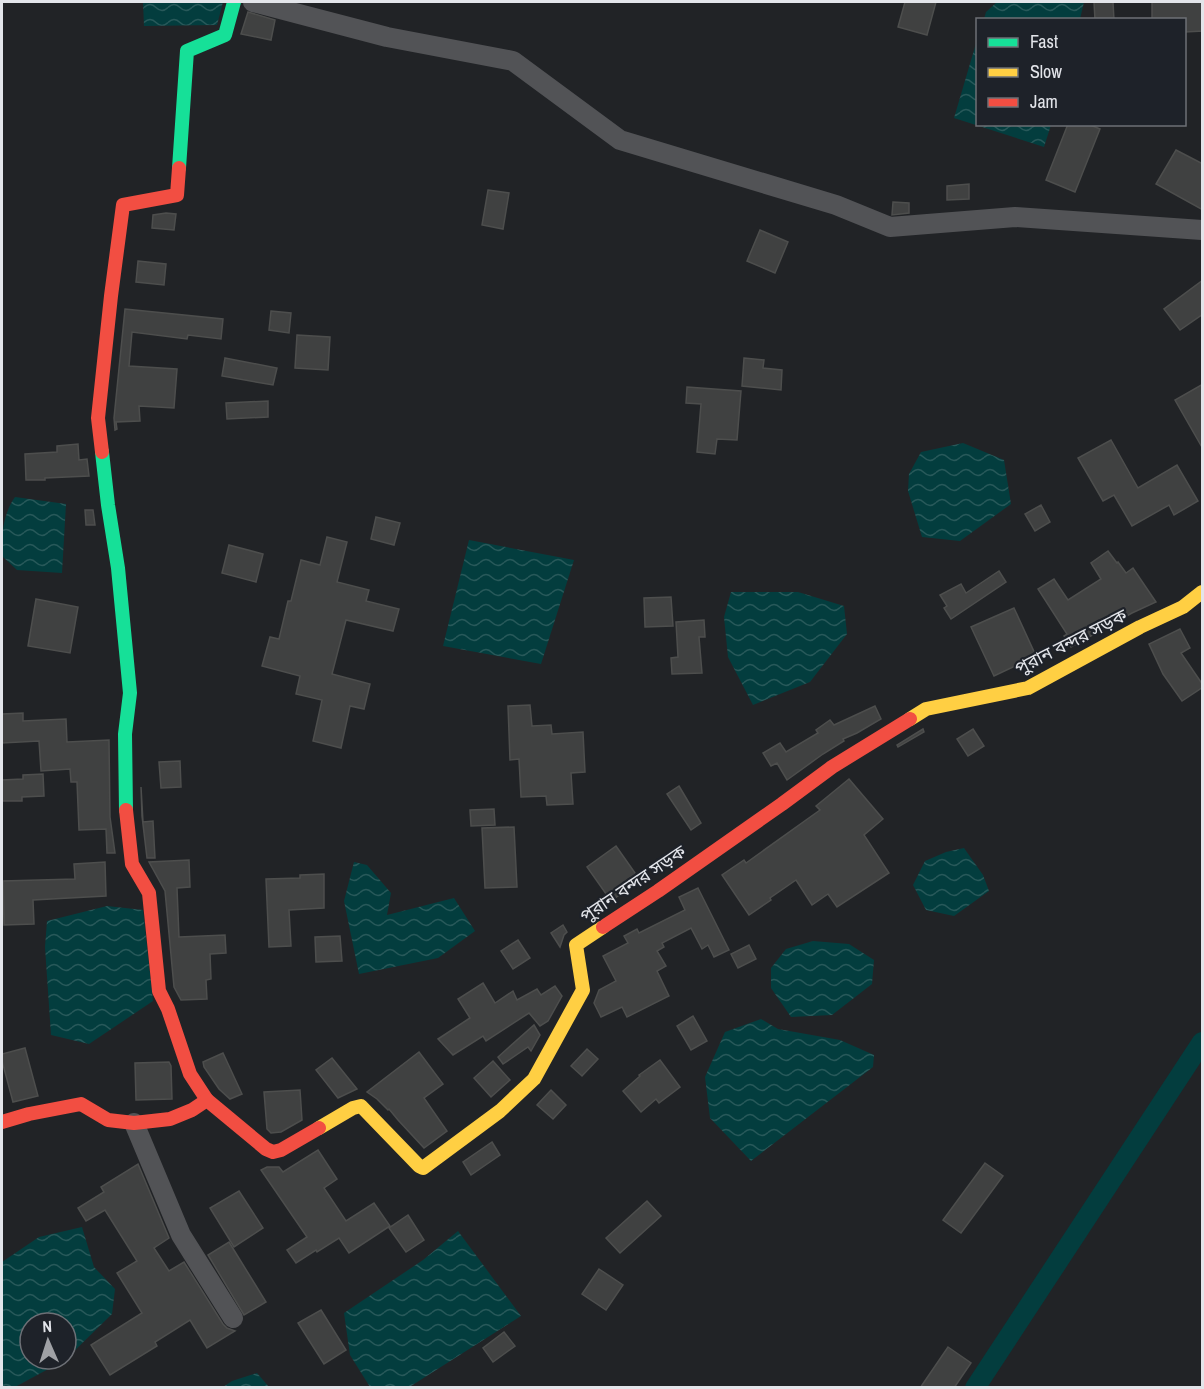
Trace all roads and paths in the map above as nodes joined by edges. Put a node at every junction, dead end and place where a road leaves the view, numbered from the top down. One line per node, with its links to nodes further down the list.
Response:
1 (234, 2): 5 (street)
2 (253, 2): 3 (street)
3 (1203, 230)
4 (1203, 592): 5 (street, পুরান বন্দর সড়ক)
5 (207, 1100): 7 (street)
6 (2, 1122): 7 (street)
7 (134, 1123): 8 (street)
8 (233, 1318)

